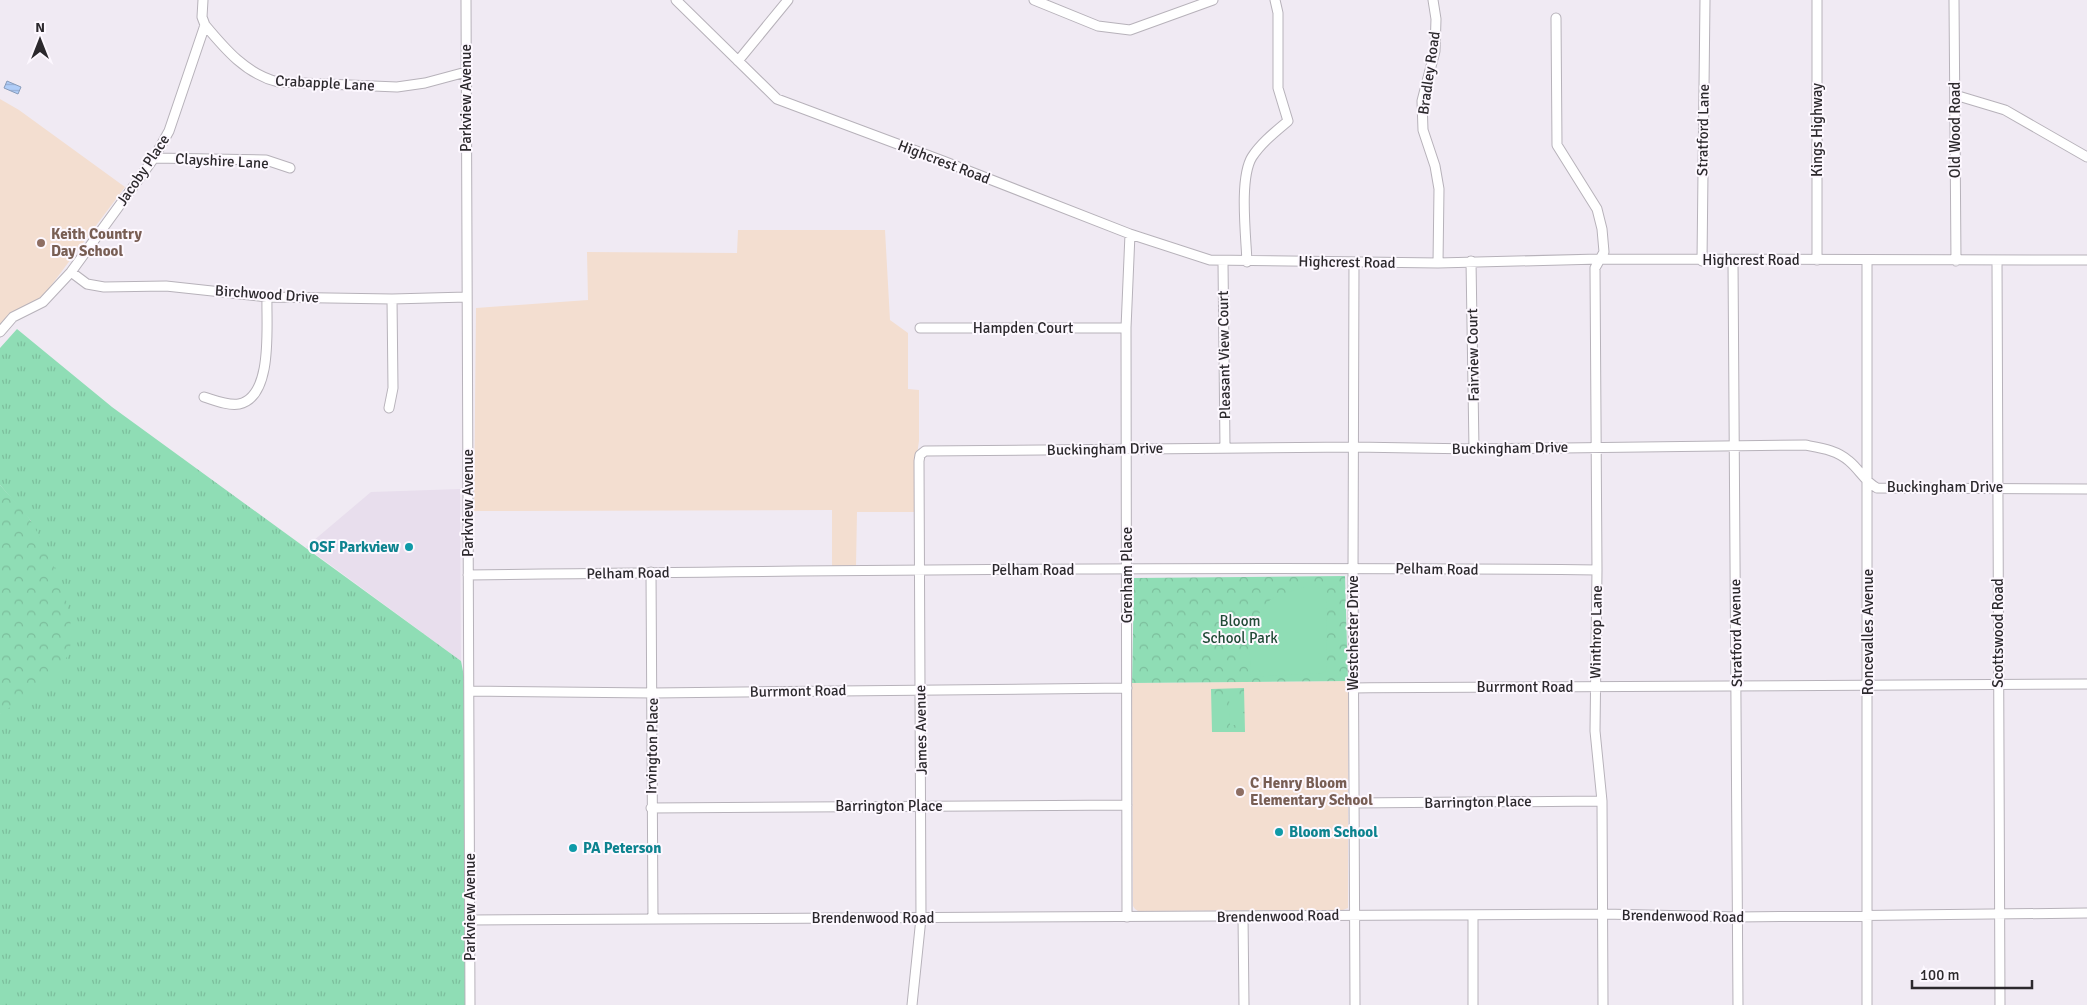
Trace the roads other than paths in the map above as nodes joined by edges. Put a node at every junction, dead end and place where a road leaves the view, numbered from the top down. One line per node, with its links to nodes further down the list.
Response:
1 (203, 0): 14 (street, Jacoby Place)
2 (466, 0): 16 (street, Parkview Avenue)
3 (676, 0): 15 (street, Highcrest Road)
4 (788, 0): 15 (street)
5 (1034, 0): 12 (street)
6 (1213, 0): 12 (street)
7 (1275, 0): 32 (street)
8 (1433, 0): 34 (street, Bradley Road)
9 (1704, 0): 27 (street, Stratford Lane)
10 (1817, 0): 23 (street, Kings Highway)
11 (1954, 0): 17 (street, Old Wood Road)
12 (1054, 4)
13 (1556, 18): 22 (street, Winthrop Lane)
14 (205, 24): 16 (street, Crabapple Lane); 19 (street, Jacoby Place)
15 (738, 61): 21 (street, Highcrest Road)
16 (466, 72): 37 (street, Parkview Avenue)
17 (1955, 95): 18 (street); 29 (street, Old Wood Road)
18 (2087, 157)
19 (154, 158): 20 (street, Clayshire Lane); 35 (street, Jacoby Place)
20 (290, 168)
21 (1130, 234): 31 (street, Highcrest Road); 40 (street, Grenham Place)
22 (1600, 259): 26 (street, Highcrest Road); 27 (street, Highcrest Road); 45 (street, Winthrop Lane)
23 (1817, 260): 24 (street, Highcrest Road); 28 (street, Highcrest Road)
24 (1867, 260): 29 (street, Highcrest Road); 51 (street, Roncevalles Avenue)
25 (2087, 260): 30 (street, Highcrest Road)
26 (1471, 261): 34 (street, Highcrest Road); 49 (street, Fairview Court)
27 (1702, 261): 28 (street, Highcrest Road)
28 (1733, 261): 46 (street, Stratford Avenue)
29 (1956, 261): 30 (street, Highcrest Road)
30 (1998, 261): 52 (street, Scottswood Road)
31 (1223, 262): 32 (street, Highcrest Road); 48 (street, Pleasant View Court)
32 (1247, 262): 33 (street, Highcrest Road)
33 (1354, 262): 34 (street, Highcrest Road); 44 (street, Westchester Drive)
34 (1438, 264)
35 (71, 272): 36 (street, Birchwood Drive); 41 (street, Jacoby Place)
36 (267, 297): 38 (street, Birchwood Drive); 42 (street)
37 (467, 297): 38 (street, Birchwood Drive); 59 (street, Parkview Avenue)
38 (392, 299): 43 (street)
39 (920, 328): 40 (street, Hampden Court)
40 (1126, 328): 47 (street, Grenham Place)
41 (0, 332)
42 (204, 397)
43 (389, 408)
44 (1354, 446): 48 (street, Buckingham Drive); 49 (street, Buckingham Drive); 54 (street, Westchester Drive)
45 (1596, 446): 46 (street, Buckingham Drive); 49 (street, Buckingham Drive); 57 (street, Winthrop Lane)
46 (1734, 446): 51 (street, Buckingham Drive); 63 (street, Stratford Avenue)
47 (1127, 448): 48 (street, Buckingham Drive); 50 (street, Buckingham Drive); 55 (street, Grenham Place)
48 (1225, 448)
49 (1474, 449)
50 (920, 455): 56 (street, James Avenue)
51 (1867, 483): 52 (street, Buckingham Drive); 64 (street, Roncevalles Avenue)
52 (1999, 487): 53 (street, Buckingham Drive); 61 (street, Scottswood Road)
53 (2087, 489)
54 (1353, 568): 55 (street, Pelham Road); 57 (street, Pelham Road); 66 (street, Westchester Drive)
55 (1127, 569): 56 (street, Pelham Road); 65 (street, Grenham Place)
56 (920, 570): 58 (street, Pelham Road); 67 (street, James Avenue)
57 (1597, 570): 62 (street, Winthrop Lane)
58 (651, 572): 59 (street, Pelham Road); 69 (street, Irvington Place)
59 (468, 575): 68 (street, Parkview Avenue)
60 (2087, 684): 61 (street, Burrmont Road)
61 (1998, 685): 64 (street, Burrmont Road); 79 (street, Scottswood Road)
62 (1595, 686): 63 (street, Burrmont Road); 66 (street, Burrmont Road); 70 (street, Winthrop Lane)
63 (1737, 686): 64 (street, Burrmont Road); 83 (street, Stratford Avenue)
64 (1868, 687): 81 (street, Roncevalles Avenue)
65 (1127, 688): 67 (street, Burrmont Road); 72 (street, Grenham Place)
66 (1354, 688): 71 (street, Westchester Drive)
67 (920, 689): 69 (street, Burrmont Road); 73 (street, James Avenue)
68 (469, 691): 69 (street, Burrmont Road); 86 (street, Parkview Avenue)
69 (652, 693): 74 (street, Irvington Place)
70 (1602, 801): 71 (street, Barrington Place); 76 (street, Winthrop Lane)
71 (1353, 803): 77 (street, Westchester Drive)
72 (1127, 805): 73 (street, Barrington Place); 82 (street, Grenham Place)
73 (922, 806): 74 (street, Barrington Place); 84 (street, James Avenue)
74 (651, 808): 85 (street, Irvington Place)
75 (2087, 913): 79 (street, Brendenwood Road)
76 (1604, 914): 78 (street, Brendenwood Road); 83 (street, Brendenwood Road); 92 (street, Winthrop Lane)
77 (1355, 915): 78 (street, Brendenwood Road); 80 (street, Brendenwood Road); 90 (street, Westchester Drive)
78 (1473, 915): 91 (street)
79 (2001, 915): 81 (street, Brendenwood Road); 95 (street, Scottswood Road)
80 (1243, 916): 82 (street, Brendenwood Road); 89 (street)
81 (1867, 916): 83 (street, Brendenwood Road); 94 (street, Roncevalles Avenue)
82 (1127, 917): 84 (street, Brendenwood Road)
83 (1737, 917): 93 (street, Stratford Avenue)
84 (921, 918): 85 (street, Brendenwood Road); 88 (street, James Avenue)
85 (653, 919): 86 (street, Brendenwood Road)
86 (470, 920): 87 (street, Parkview Avenue)
87 (470, 1005)
88 (912, 1005)
89 (1244, 1005)
90 (1355, 1005)
91 (1474, 1005)
92 (1603, 1005)
93 (1738, 1005)
94 (1867, 1005)
95 (2000, 1005)

